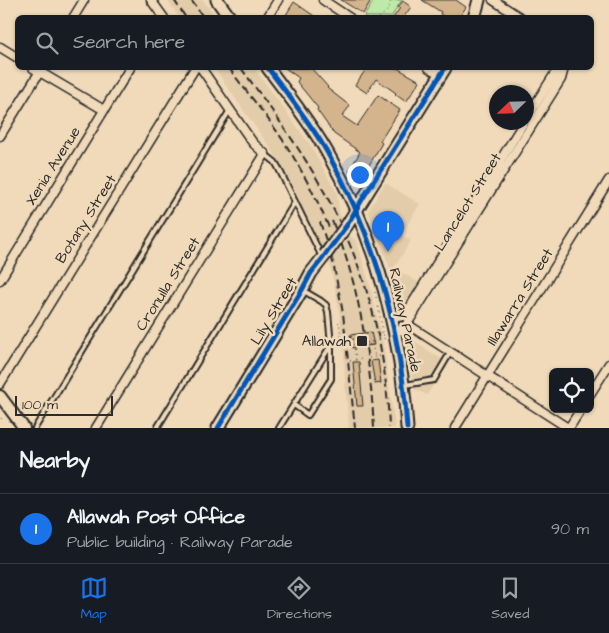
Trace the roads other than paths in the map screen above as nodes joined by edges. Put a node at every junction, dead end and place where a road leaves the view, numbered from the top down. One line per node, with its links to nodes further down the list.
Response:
1 (84, 0): 8 (street)
2 (151, 0): 9 (street)
3 (216, 0): 10 (main road)
4 (278, 0): 11 (street)
5 (323, 0): 12 (street)
6 (479, 0): 13 (main road)
7 (493, 0): 14 (street)
8 (75, 15)
9 (161, 15)
10 (228, 15)
11 (269, 15)
12 (346, 15)
13 (475, 15)
14 (516, 15)
15 (0, 47): 16 (street)
16 (15, 56)
17 (37, 70): 30 (street)
18 (40, 70): 27 (street)
19 (129, 70): 27 (street, Xenia Avenue)
20 (194, 70): 45 (street, Botany Street)
21 (201, 70): 28 (street)
22 (270, 70): 34 (main road, Railway Parade)
23 (561, 70): 26 (street, Lancelot Street)
24 (563, 70): 39 (street, Lancelot Street)
25 (442, 71): 34 (main road, Lily Street)
26 (534, 106)
27 (104, 110): 36 (street, Xenia Avenue)
28 (230, 110): 31 (street); 52 (lane)
29 (519, 130): 38 (street, Lancelot Street)
30 (0, 136)
31 (265, 154): 33 (lane); 53 (street, Cronulla Street)
32 (609, 180): 44 (street, Illawarra Street)
33 (296, 202): 35 (lane); 54 (lane)
34 (356, 210): 35 (main road, Lily Street, bridge); 38 (main road, Railway Parade)
35 (324, 257): 37 (main road, Lily Street)
36 (0, 280)
37 (302, 290): 41 (lane); 55 (main road, Lily Street)
38 (397, 317): 39 (street); 40 (main road, Railway Parade)
39 (407, 324): 40 (street); 42 (street)
40 (389, 332): 46 (main road, Railway Parade)
41 (331, 345): 49 (lane); 49 (lane)
42 (450, 352): 44 (street); 46 (lane)
43 (609, 364): 47 (street)
44 (486, 376): 58 (street, Illawarra Street); 59 (street)
45 (0, 384)
46 (403, 385): 57 (main road, Railway Parade)
47 (594, 388)
48 (0, 396): 51 (street)
49 (294, 405): 56 (lane)
50 (578, 413): 59 (street)
51 (24, 428)
52 (35, 428)
53 (96, 428)
54 (158, 428)
55 (218, 428)
56 (279, 428)
57 (407, 428)
58 (454, 428)
59 (568, 428)

